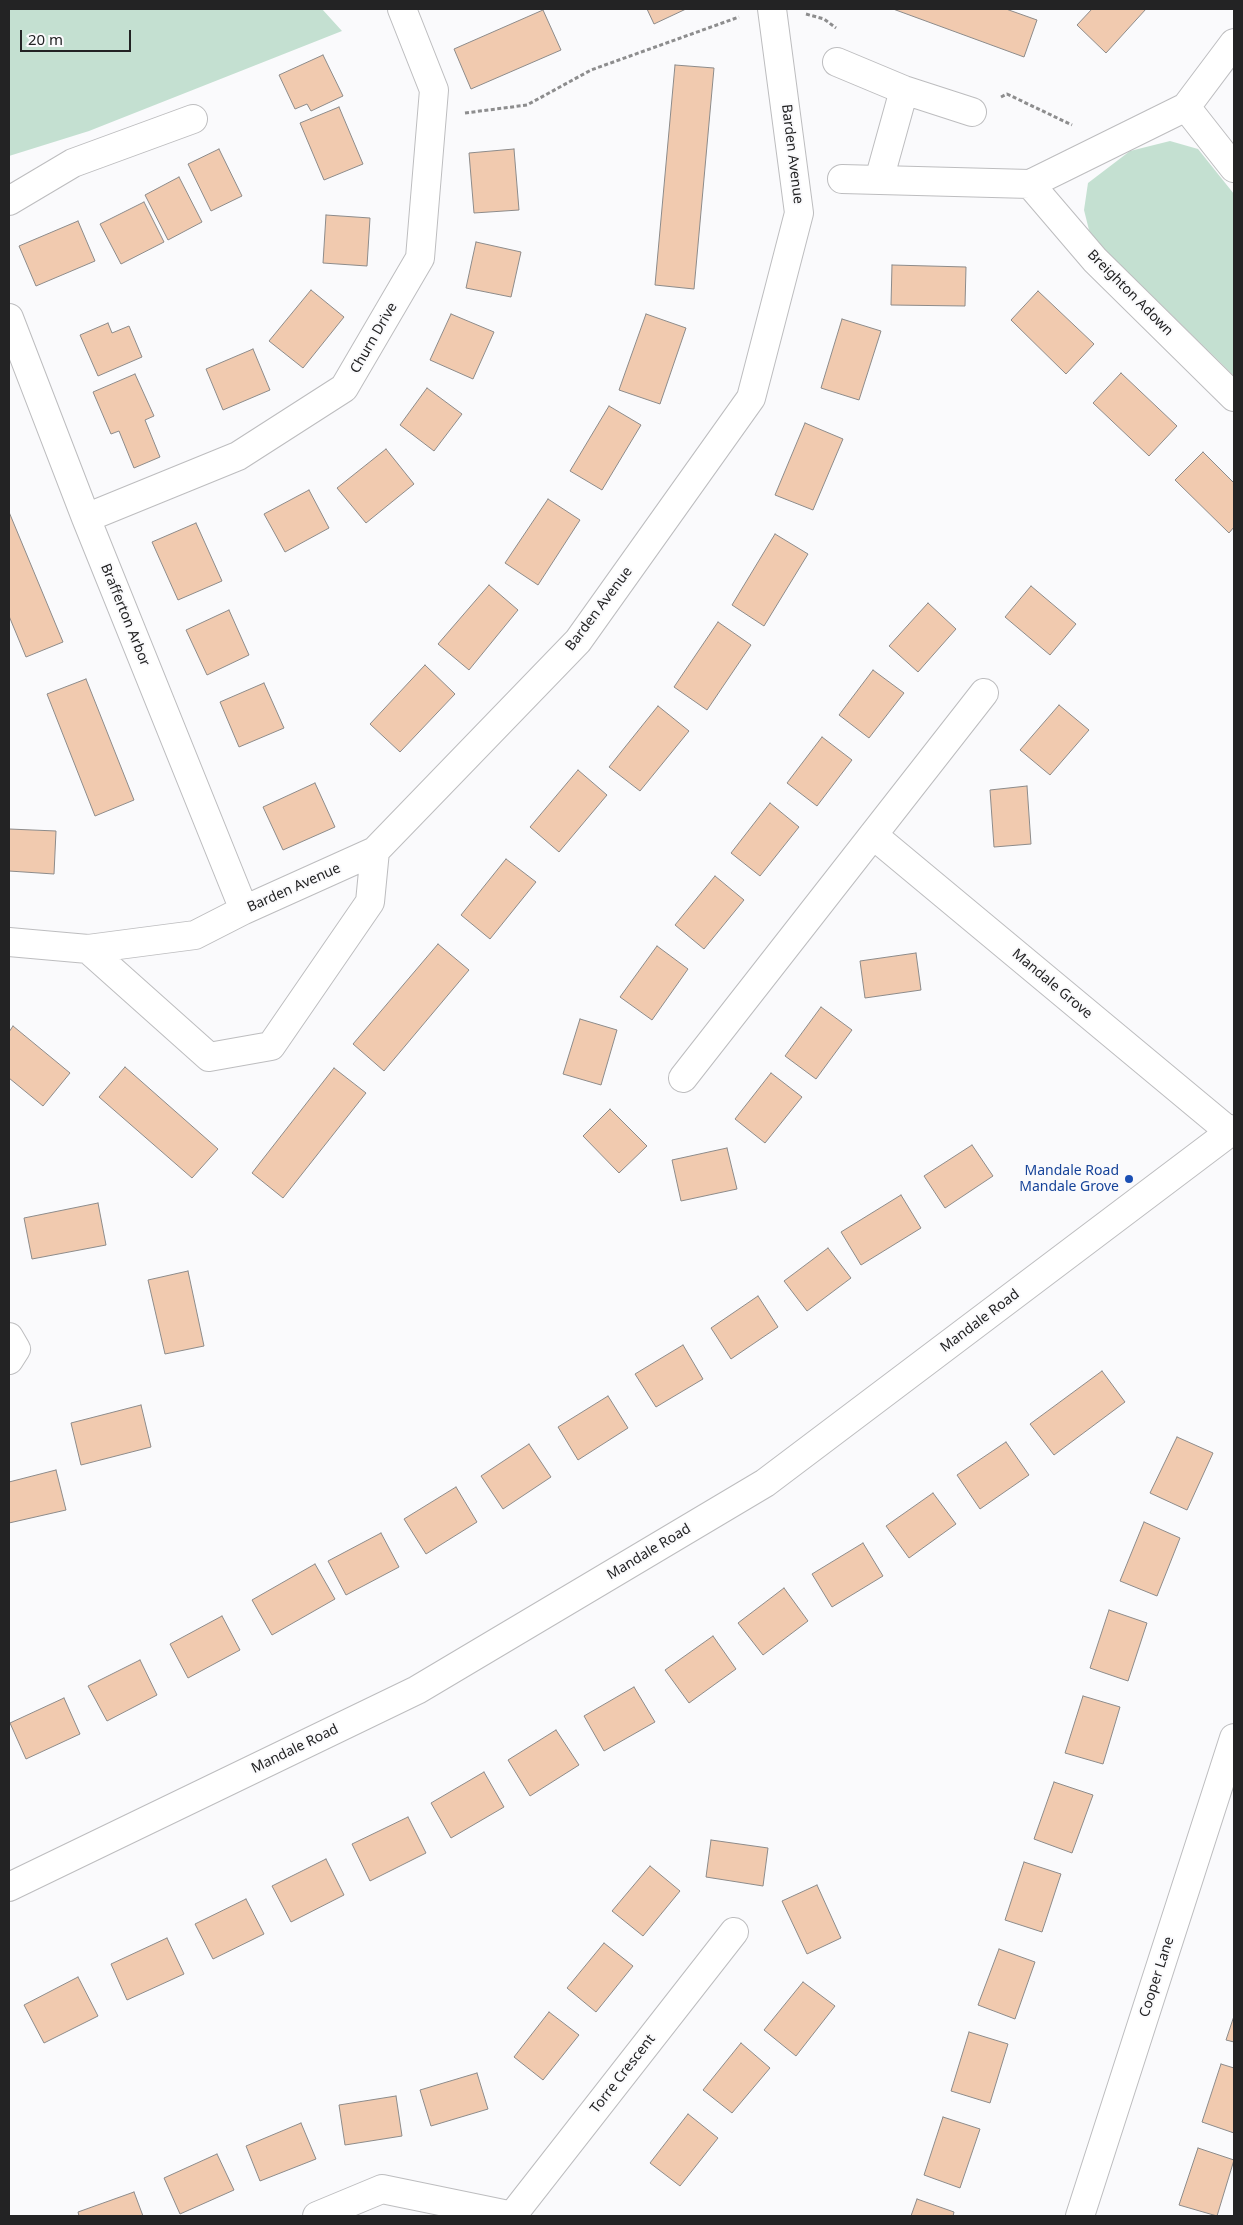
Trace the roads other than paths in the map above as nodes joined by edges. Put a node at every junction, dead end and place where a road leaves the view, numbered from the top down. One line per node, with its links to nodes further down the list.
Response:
1 (402, 9): 16 (street, Churn Drive)
2 (772, 9): 19 (street, Barden Avenue)
3 (1234, 43): 6 (street)
4 (837, 62): 5 (street)
5 (904, 90): 7 (street); 11 (street)
6 (1186, 106): 9 (street); 12 (street)
7 (972, 112)
8 (193, 119): 13 (street)
9 (1234, 168)
10 (842, 178): 11 (street)
11 (879, 180): 12 (street)
12 (1030, 184): 15 (street, Breighton Adown)
13 (9, 200)
14 (9, 318): 16 (street, Brafferton Arbor)
15 (1234, 397)
16 (86, 518): 20 (street, Brafferton Arbor)
17 (984, 693): 18 (street)
18 (873, 835): 23 (street); 24 (street, Mandale Grove)
19 (375, 851): 20 (street, Barden Avenue); 22 (street)
20 (244, 910): 22 (street, Barden Avenue)
21 (9, 942): 22 (street, Barden Avenue)
22 (88, 949)
23 (683, 1078)
24 (1232, 1131): 28 (street, Mandale Road)
25 (9, 1337): 26 (street)
26 (9, 1360)
27 (1234, 1738): 32 (street, Cooper Lane)
28 (9, 1887)
29 (734, 1932): 31 (street, Torre Crescent)
30 (317, 2216): 31 (street, Torre Crescent)
31 (512, 2216)
32 (1081, 2216)

